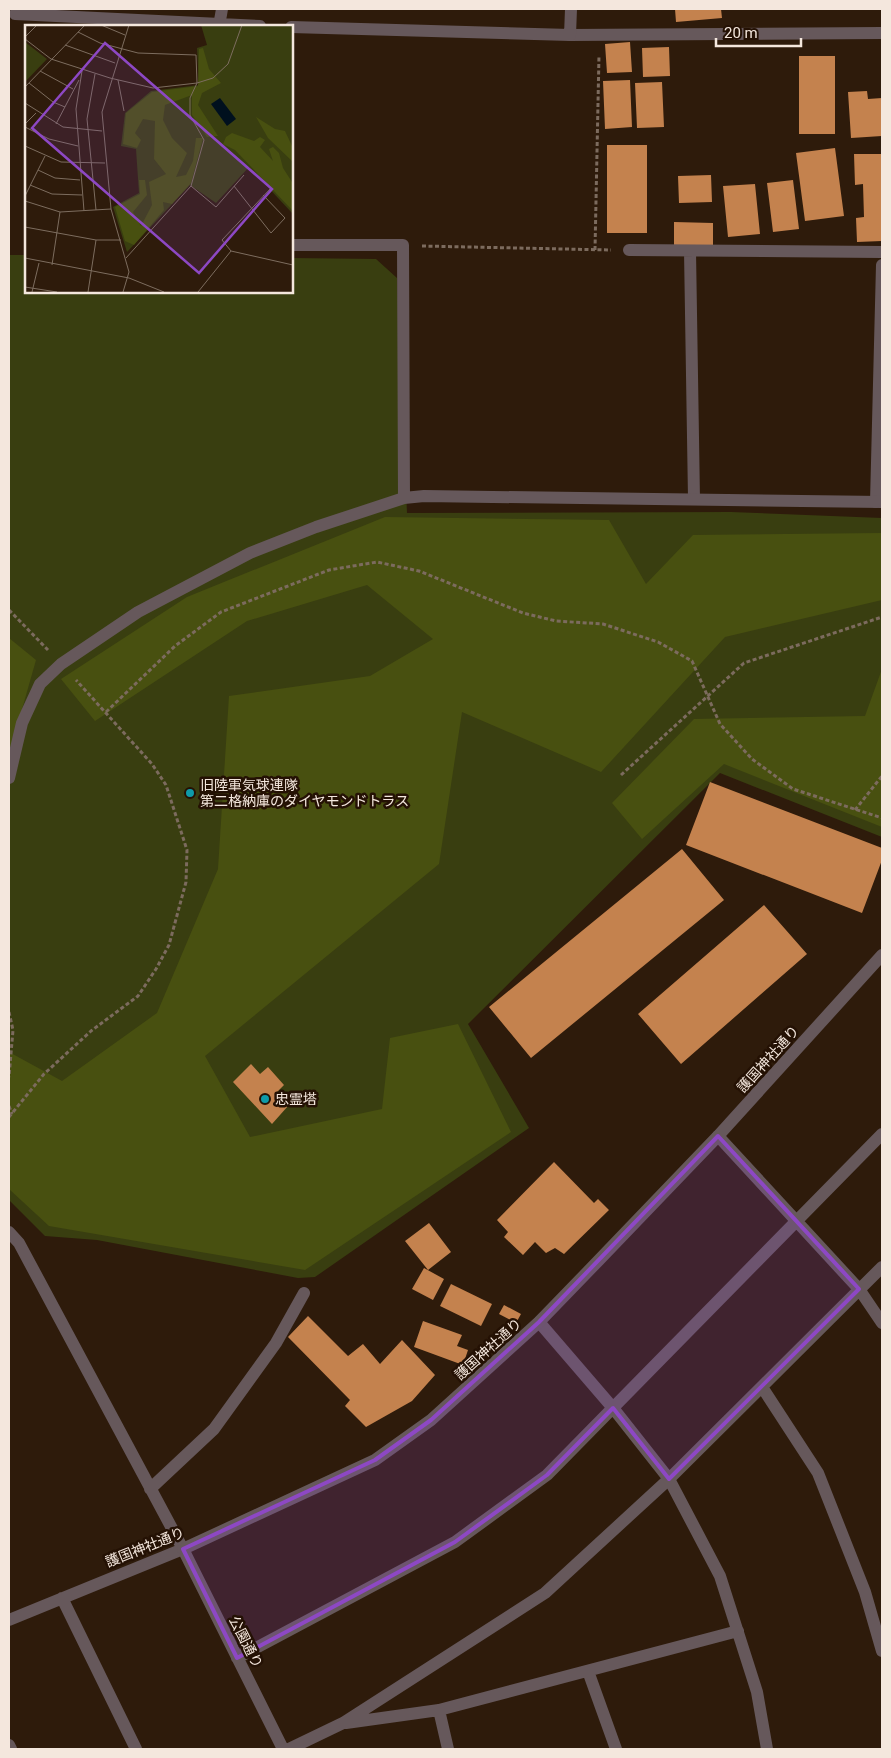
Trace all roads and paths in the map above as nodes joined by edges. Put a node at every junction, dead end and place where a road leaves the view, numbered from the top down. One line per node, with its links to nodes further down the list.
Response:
1 (222, 9): 6 (street)
2 (571, 9): 9 (street)
3 (15, 14): 4 (street)
4 (85, 14): 5 (street)
5 (208, 25)
6 (219, 25)
7 (292, 27): 9 (street)
8 (882, 33): 10 (street)
9 (570, 35): 10 (street)
10 (599, 35): 13 (path)
11 (292, 245): 12 (street)
12 (403, 246): 13 (path); 18 (street)
13 (595, 250): 14 (path)
14 (629, 250): 15 (street)
15 (690, 251): 16 (street); 19 (street)
16 (882, 252)
17 (882, 265): 20 (street)
18 (404, 498): 19 (street); 23 (street)
19 (694, 499): 20 (street)
20 (879, 502)
21 (9, 610): 23 (path)
22 (882, 617): 24 (path)
23 (62, 664): 25 (path); 28 (street)
24 (708, 696): 25 (path); 26 (path); 29 (path)
25 (106, 712): 35 (path)
26 (621, 775)
27 (882, 776): 29 (path)
28 (9, 778)
29 (856, 810): 30 (path)
30 (882, 818)
31 (882, 955): 37 (street, 護国神社通り)
32 (9, 1012): 33 (path)
33 (9, 1077)
34 (9, 1106): 35 (path)
35 (10, 1115)
36 (882, 1134): 38 (street)
37 (718, 1136): 38 (street); 43 (street, 護国神社通り)
38 (796, 1221): 41 (street); 46 (street)
39 (9, 1232): 48 (street, 公園通り)
40 (882, 1267): 41 (street)
41 (860, 1289): 44 (street); 45 (street)
42 (304, 1293): 48 (street)
43 (539, 1322): 46 (street); 49 (street, 護国神社通り)
44 (882, 1323)
45 (762, 1387): 47 (street); 53 (street)
46 (613, 1408): 47 (street); 54 (street)
47 (669, 1479): 52 (street); 57 (street)
48 (150, 1489): 49 (street, 公園通り)
49 (183, 1548): 50 (street, 護国神社通り); 54 (street, 公園通り)
50 (62, 1598): 51 (street, 護国神社通り); 60 (street)
51 (9, 1620)
52 (738, 1631): 55 (street); 65 (street)
53 (882, 1651)
54 (237, 1658): 61 (street, 公園通り)
55 (588, 1670): 56 (street); 64 (street)
56 (439, 1710): 57 (street); 63 (street)
57 (343, 1723): 62 (street)
58 (9, 1745): 59 (street)
59 (11, 1749)
60 (136, 1749)
61 (283, 1749)
62 (289, 1749)
63 (448, 1749)
64 (616, 1749)
65 (767, 1749)

